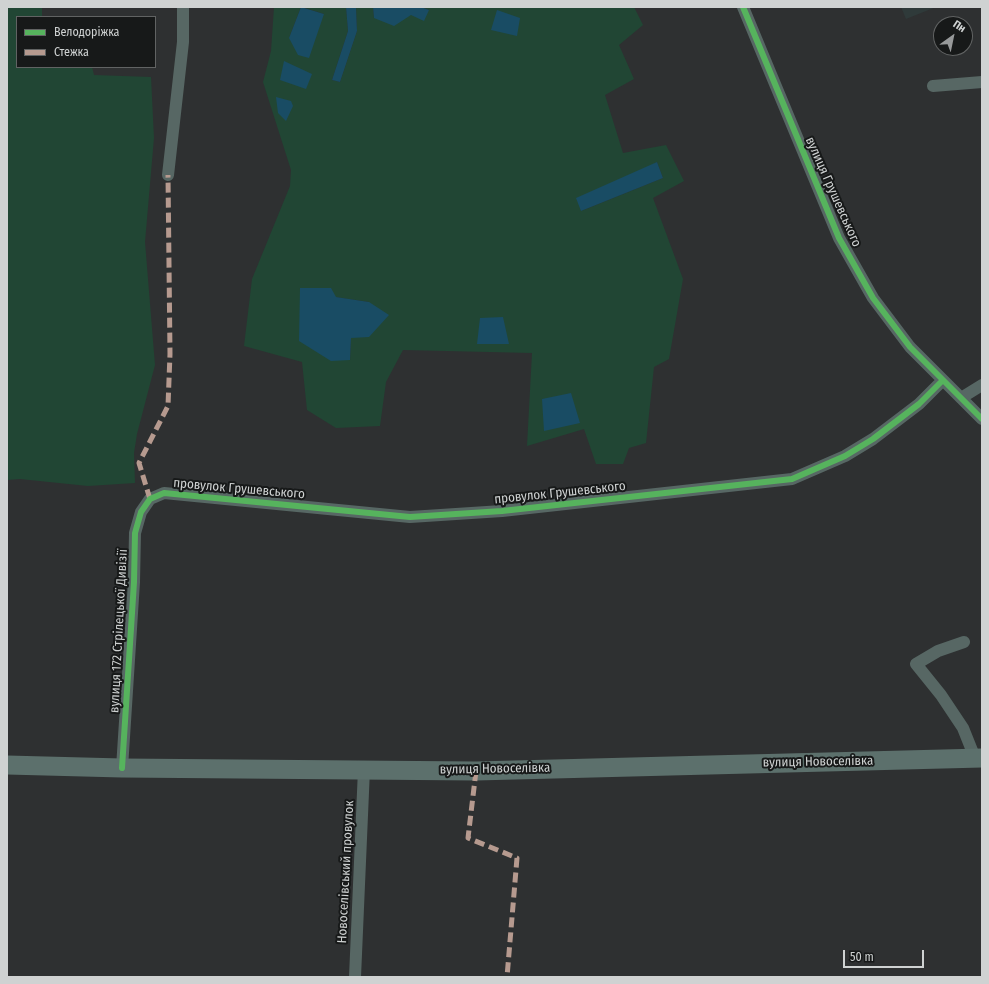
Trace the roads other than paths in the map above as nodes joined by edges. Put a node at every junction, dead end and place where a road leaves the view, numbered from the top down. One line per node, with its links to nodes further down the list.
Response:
1 (183, 7): 5 (street)
2 (743, 7): 6 (street, вулиця Грушевського)
3 (982, 82): 4 (street)
4 (933, 86)
5 (168, 175)
6 (942, 381): 8 (street, вулиця Грушевського); 10 (street, провулок Грушевського)
7 (982, 386): 8 (street)
8 (961, 398): 9 (street, вулиця Грушевського)
9 (982, 419)
10 (150, 498): 14 (street, вулиця 172 Стрілецької Дивізії)
11 (964, 642): 12 (street)
12 (978, 758): 15 (main road, вулиця Новоселівка)
13 (7, 765): 14 (main road, вулиця Новоселівка)
14 (122, 768): 15 (main road, вулиця Новоселівка)
15 (364, 769): 16 (street, Новоселівський провулок)
16 (355, 977)

